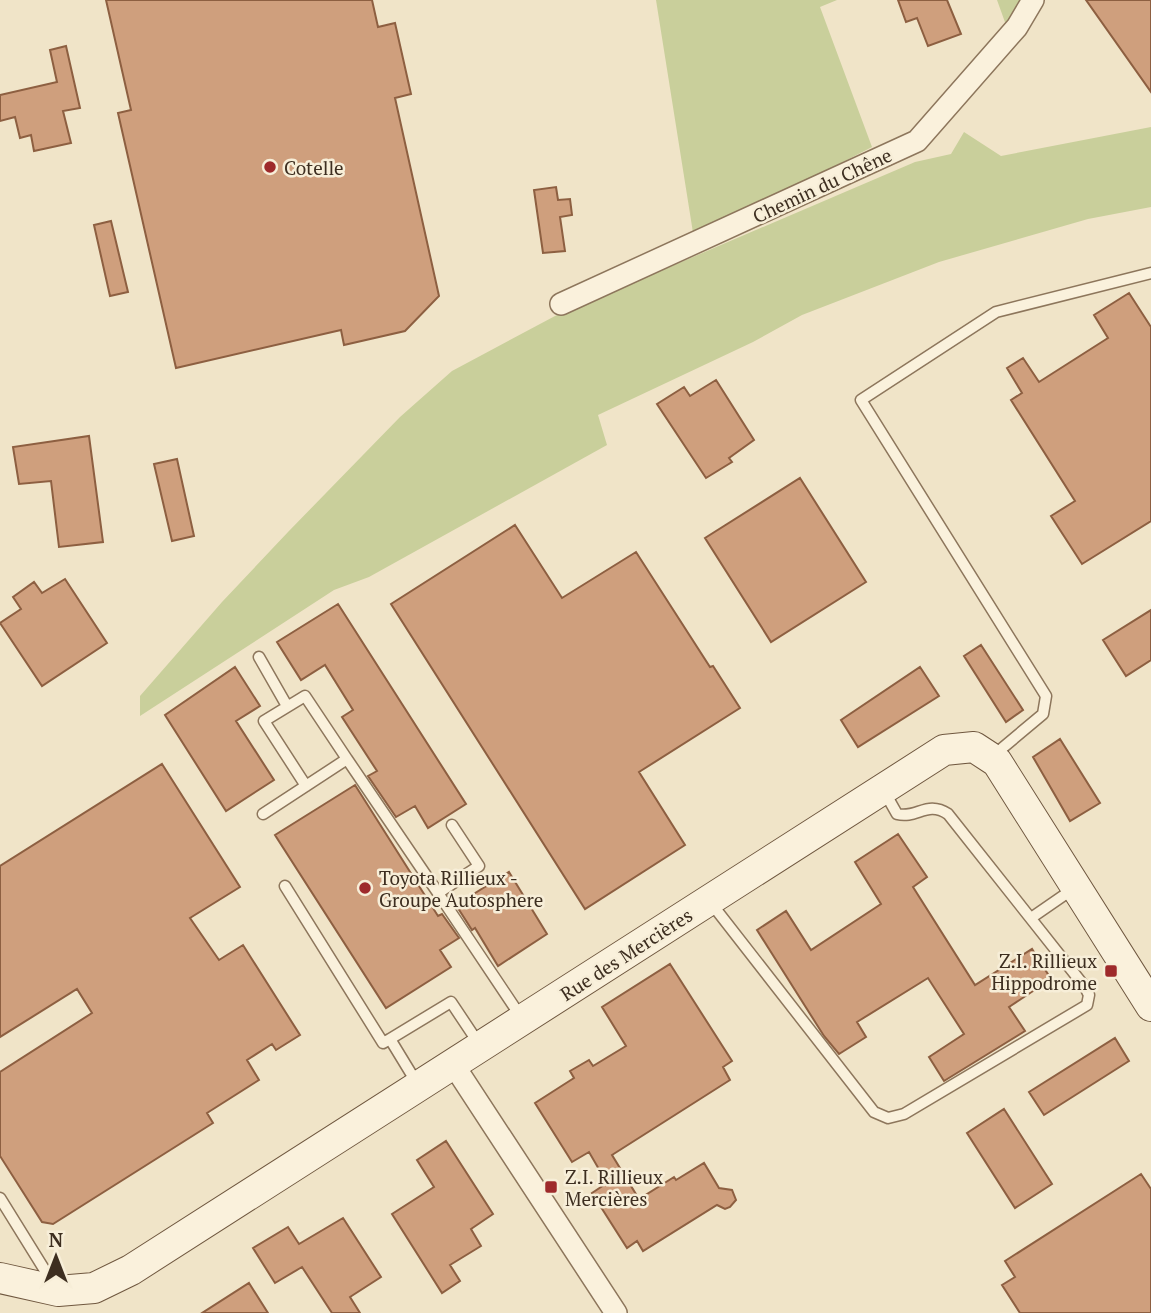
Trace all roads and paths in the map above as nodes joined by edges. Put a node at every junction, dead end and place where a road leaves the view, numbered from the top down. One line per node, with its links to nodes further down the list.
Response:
1 (1033, 0): 3 (street, Chemin du Chêne)
2 (1151, 274): 6 (lane)
3 (561, 304)
4 (259, 657): 5 (lane)
5 (287, 706): 7 (lane); 8 (lane)
6 (990, 758): 9 (street, Rue des Mercières); 13 (street)
7 (347, 759): 8 (lane); 14 (lane)
8 (306, 786): 10 (lane)
9 (883, 789): 15 (street, Rue des Mercières); 16 (lane)
10 (263, 814)
11 (452, 825): 14 (lane)
12 (285, 886): 19 (lane)
13 (1076, 887): 16 (lane); 17 (street)
14 (438, 893): 18 (lane)
15 (709, 901): 16 (lane); 18 (street, Rue des Mercières)
16 (1031, 918)
17 (1151, 1006)
18 (523, 1019): 20 (street, Rue des Mercières)
19 (390, 1039): 20 (lane); 22 (lane)
20 (481, 1046): 21 (street, Rue des Mercières)
21 (453, 1064): 22 (street, Rue des Mercières); 26 (street)
22 (418, 1086): 25 (street, Rue des Mercières)
23 (0, 1198): 25 (lane)
24 (0, 1278): 25 (street, Rue des Mercières)
25 (58, 1291)
26 (616, 1313)

